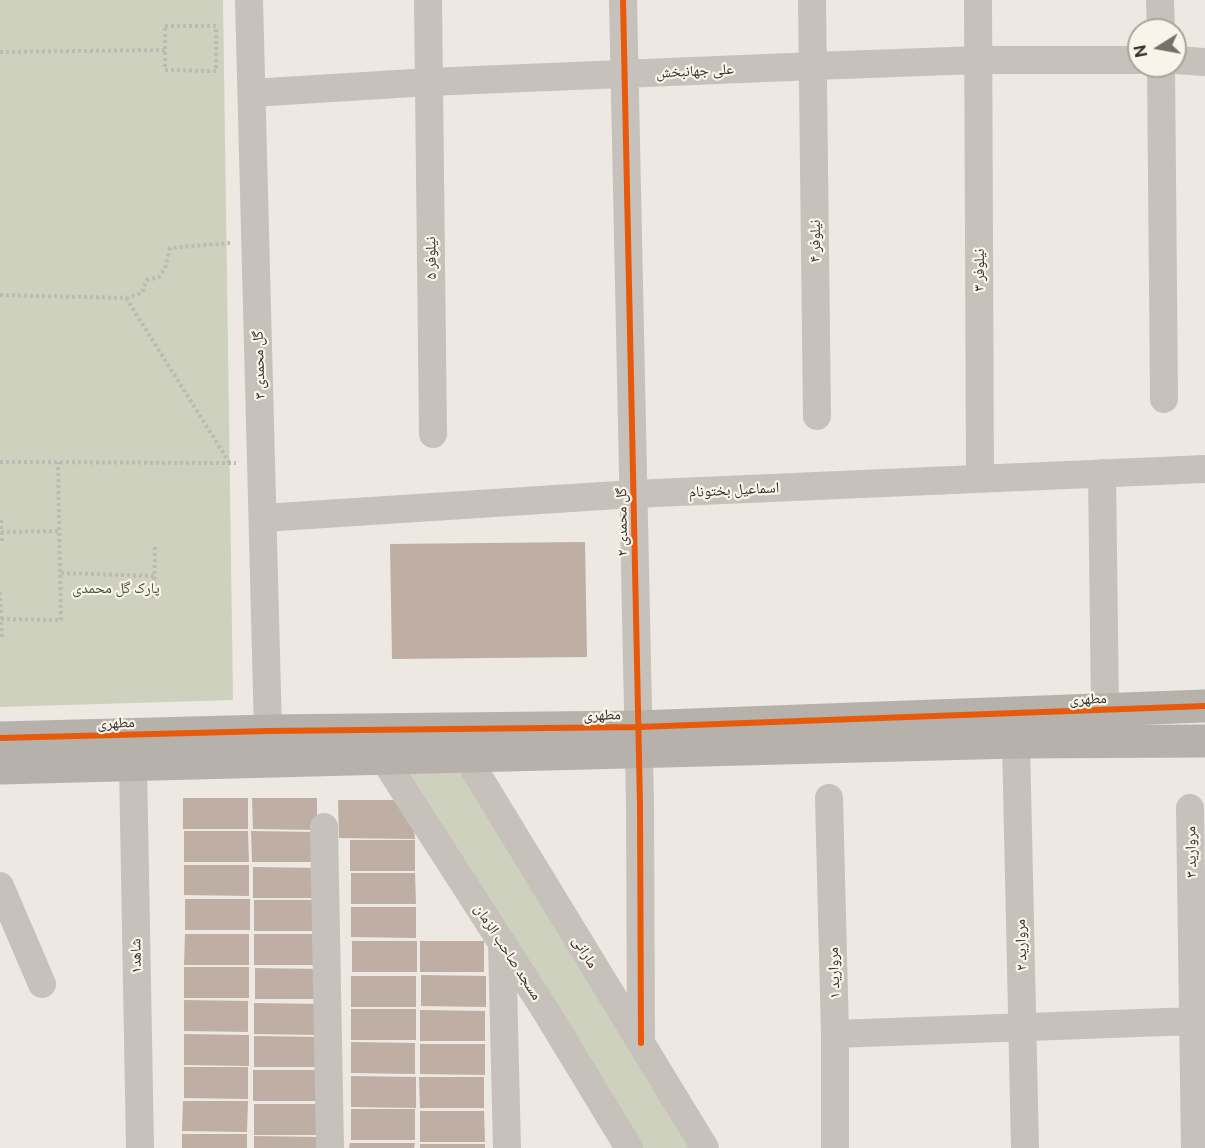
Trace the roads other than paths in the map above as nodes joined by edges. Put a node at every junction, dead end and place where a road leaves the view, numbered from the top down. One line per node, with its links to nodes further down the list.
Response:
1 (249, 0): 16 (street, گل محمدی ۳)
2 (428, 0): 15 (street, نیلوفر ۵)
3 (623, 0): 13 (street, گل محمدی ۲)
4 (812, 0): 12 (street, نیلوفر ۴)
5 (978, 0): 8 (street, نیلوفر ۳)
6 (1160, 0): 7 (street)
7 (1161, 18)
8 (979, 60): 9 (street, علی جهانبخش); 12 (street, علی جهانبخش); 22 (street, نیلوفر ۳)
9 (1127, 60)
10 (1187, 61): 11 (street)
11 (1205, 62)
12 (814, 66): 13 (street, علی جهانبخش); 18 (street, نیلوفر ۴)
13 (624, 74): 15 (street, علی جهانبخش); 23 (street, گل محمدی ۲)
14 (1161, 78): 17 (street)
15 (429, 82): 16 (street, علی جهانبخش); 19 (street, نیلوفر ۵)
16 (252, 93): 24 (street, گل محمدی ۳)
17 (1164, 399)
18 (817, 416)
19 (433, 434)
20 (1205, 469): 21 (street, اسماعیل بختونام)
21 (1102, 474): 22 (street, اسماعیل بختونام); 26 (street)
22 (980, 479): 23 (street, اسماعیل بختونام)
23 (633, 494): 24 (street, اسماعیل بختونام); 29 (street, گل محمدی ۲)
24 (263, 519): 27 (street, گل محمدی ۳)
25 (1205, 706): 26 (street, مطهری)
26 (1105, 710): 29 (street, مطهری)
27 (268, 731): 28 (street, مطهری); 29 (street, مطهری)
28 (0, 738)
29 (639, 739): 31 (street, مطهری); 32 (street, مطهری); 45 (street, گل محمدی ۲)
30 (1205, 741): 31 (street, مطهری)
31 (1016, 742): 43 (street, مروارید ۲)
32 (466, 756): 33 (street, مطهری); 45 (street, مارانی)
33 (383, 758): 34 (street, مطهری); 40 (street, مسجد صاحب الزمان)
34 (133, 764): 35 (street, مطهری); 46 (street, شاهد۱)
35 (0, 768)
36 (829, 798): 44 (street, مروارید ۱)
37 (1190, 808): 42 (street, مروارید ۳)
38 (324, 827): 47 (street)
39 (0, 886): 41 (street)
40 (502, 943): 48 (street); 49 (street, مسجد صاحب الزمان)
41 (42, 984)
42 (1194, 1021): 43 (street); 53 (street, مروارید ۳)
43 (1024, 1027): 44 (street); 52 (street, مروارید ۲)
44 (836, 1034): 51 (street, مروارید ۱)
45 (641, 1043): 50 (street, مارانی)
46 (140, 1148)
47 (330, 1148)
48 (507, 1148)
49 (629, 1148)
50 (705, 1148)
51 (835, 1148)
52 (1025, 1148)
53 (1195, 1148)

